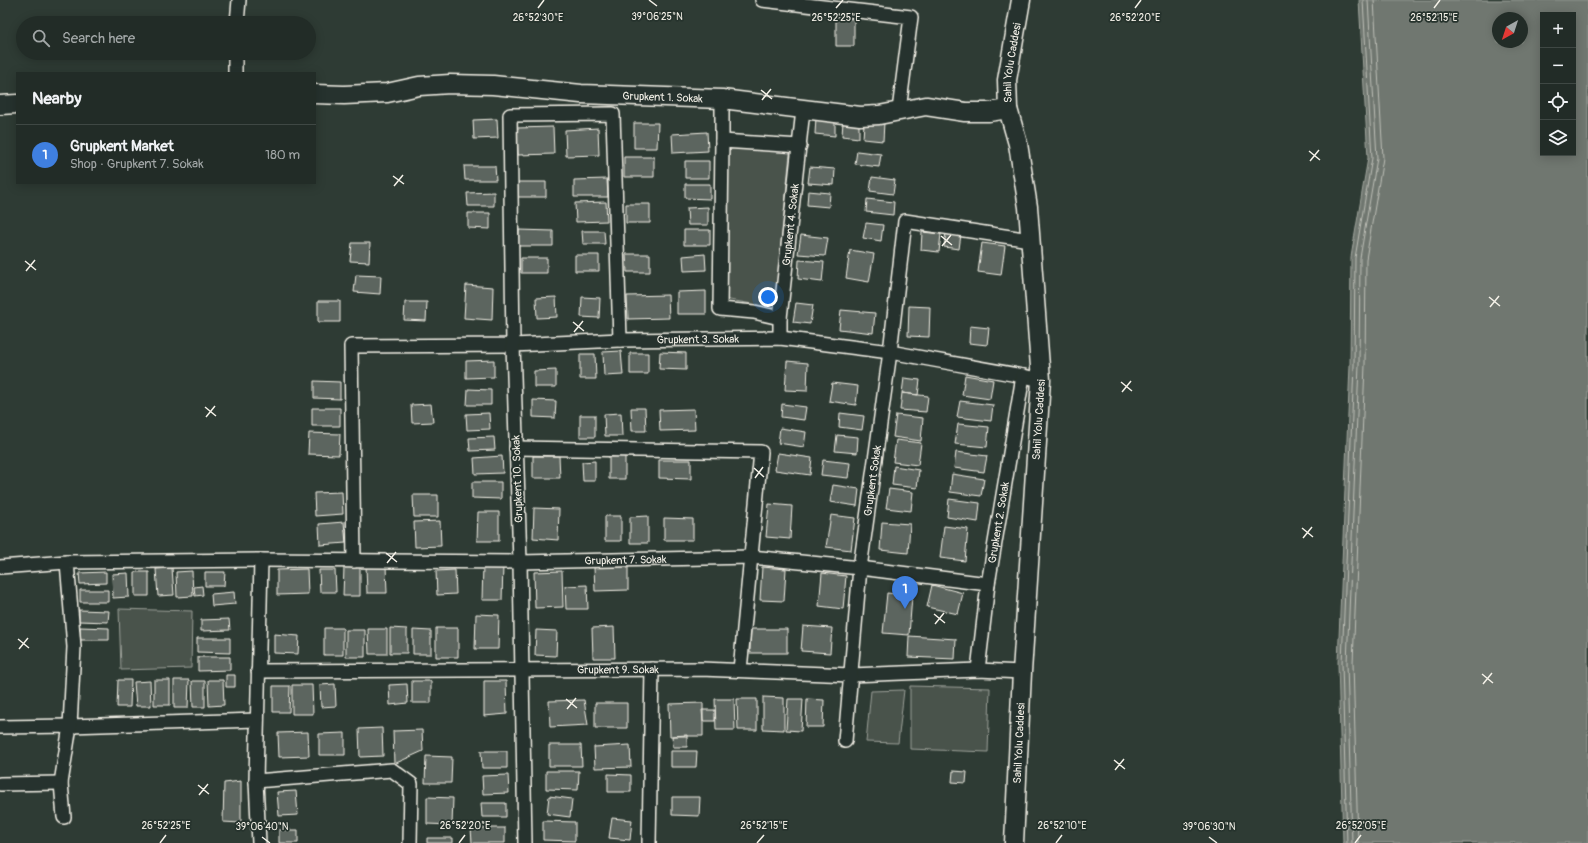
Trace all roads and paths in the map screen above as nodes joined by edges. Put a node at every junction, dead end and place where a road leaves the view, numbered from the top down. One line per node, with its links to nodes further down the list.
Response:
1 (239, 0): 4 (street)
2 (762, 0): 13 (street)
3 (1021, 0): 11 (street, Sahil Yolu Caddesi)
4 (238, 16)
5 (235, 60): 6 (street)
6 (235, 72)
7 (316, 94): 8 (street, Grupkent 1. Sokak)
8 (722, 99): 12 (street, Grupkent 1. Sokak); 14 (street)
9 (16, 104): 10 (street)
10 (0, 105)
11 (1008, 109): 13 (street, Grupkent 1. Sokak); 16 (street, Sahil Yolu Caddesi)
12 (803, 110): 13 (street, Grupkent 1. Sokak); 15 (street, Grupkent 4. Sokak)
13 (899, 110)
14 (722, 141): 15 (street); 17 (street)
15 (800, 146): 17 (street, Grupkent 4. Sokak)
16 (1030, 240): 21 (street, Grupkent Sokak); 23 (street, Sahil Yolu Caddesi)
17 (780, 318): 18 (street, Grupkent 4. Sokak)
18 (780, 338): 19 (street, Grupkent 3. Sokak); 21 (street, Grupkent 3. Sokak)
19 (620, 340): 20 (street, Grupkent 3. Sokak); 20 (street, Grupkent 10. Sokak)
20 (512, 345): 24 (street, Grupkent 10. Sokak); 27 (street, Grupkent 3. Sokak)
21 (890, 352): 22 (street, Grupkent 3. Sokak); 31 (street, Grupkent Sokak)
22 (1023, 376): 23 (street, Grupkent 3. Sokak); 32 (street, Grupkent 2. Sokak)
23 (1041, 380): 38 (street, Sahil Yolu Caddesi)
24 (516, 448): 25 (street); 29 (street, Grupkent 10. Sokak)
25 (750, 557): 29 (street, Grupkent 7. Sokak); 31 (street, Grupkent 7. Sokak); 35 (street)
26 (261, 560): 27 (street, Grupkent 7. Sokak); 28 (street, Grupkent 7. Sokak); 37 (street)
27 (354, 561): 29 (street, Grupkent 7. Sokak)
28 (67, 562): 30 (street, Grupkent 7. Sokak); 41 (street)
29 (520, 562): 33 (street, Grupkent 10. Sokak)
30 (0, 567)
31 (860, 568): 32 (street, Grupkent 7. Sokak); 39 (street, Grupkent Sokak)
32 (988, 584): 36 (street, Grupkent 2. Sokak)
33 (522, 669): 34 (street, Grupkent 9. Sokak); 37 (street, Grupkent 9. Sokak); 50 (street, Grupkent 10. Sokak)
34 (652, 669): 35 (street, Grupkent 9. Sokak); 51 (street)
35 (740, 670): 39 (street, Grupkent 9. Sokak)
36 (978, 670): 38 (street, Grupkent 9. Sokak); 39 (street, Grupkent 9. Sokak)
37 (258, 671): 40 (street)
38 (1022, 672): 52 (street, Sahil Yolu Caddesi)
39 (851, 675): 43 (street, Grupkent Sokak)
40 (257, 720): 41 (street); 44 (street)
41 (70, 726): 42 (street); 45 (street)
42 (0, 727)
43 (845, 741)
44 (256, 781): 48 (street); 49 (street)
45 (61, 783): 46 (street); 47 (street)
46 (0, 784)
47 (64, 817)
48 (259, 843)
49 (410, 843)
50 (525, 843)
51 (649, 843)
52 (1014, 843)

